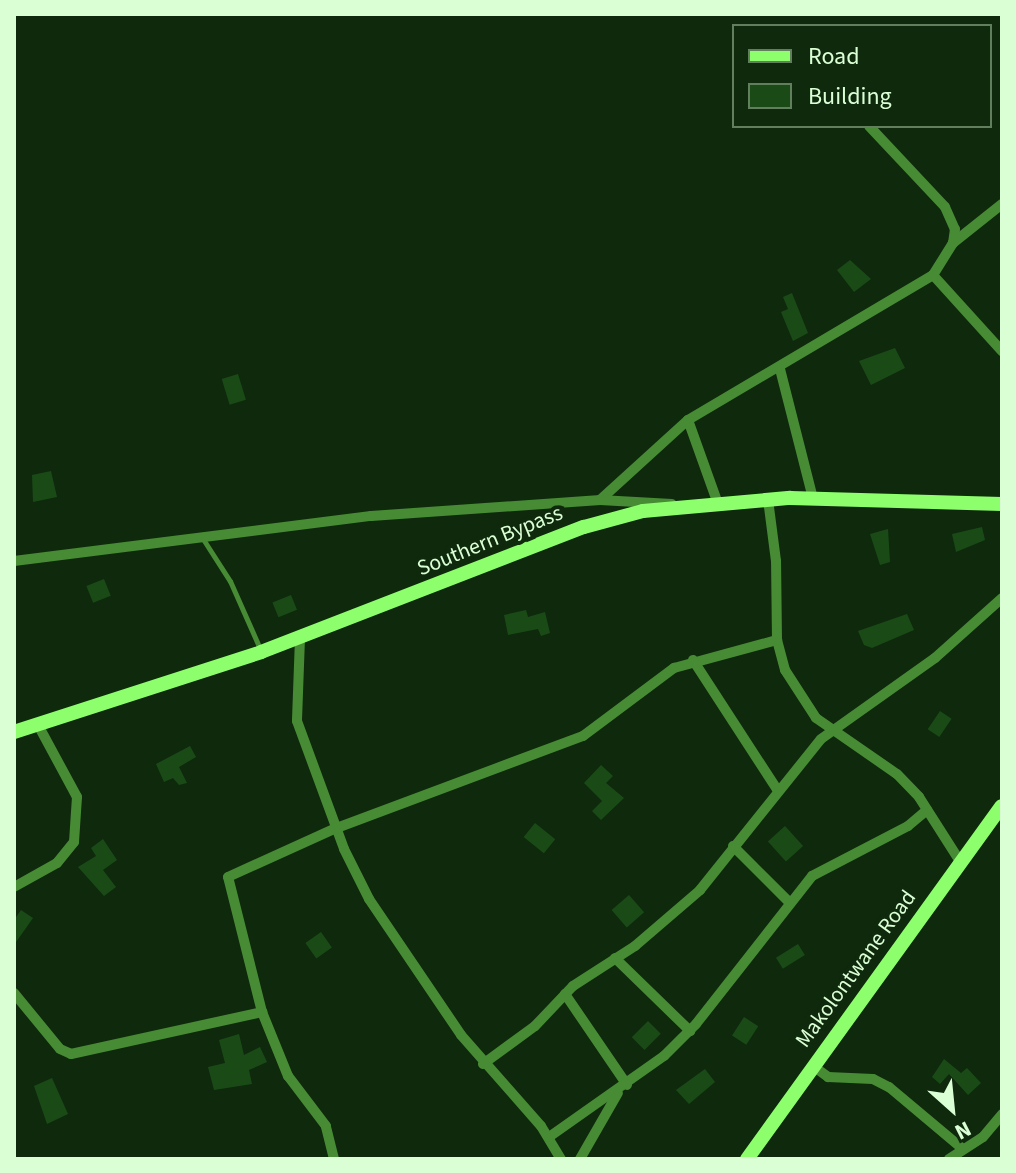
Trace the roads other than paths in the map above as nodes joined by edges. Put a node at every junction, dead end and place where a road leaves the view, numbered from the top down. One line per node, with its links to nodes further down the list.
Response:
1 (871, 128): 3 (street)
2 (1002, 204): 3 (street)
3 (953, 243): 4 (street)
4 (933, 275): 5 (street); 6 (street)
5 (1002, 351)
6 (780, 369): 7 (street); 8 (street)
7 (688, 420): 10 (street); 11 (street)
8 (813, 498): 9 (street, Southern Bypass); 12 (street, Southern Bypass)
9 (768, 499): 11 (street, Southern Bypass); 18 (street)
10 (600, 500): 13 (street); 14 (street)
11 (717, 501): 13 (street, Southern Bypass)
12 (1002, 504)
13 (678, 505): 17 (street, Southern Bypass)
14 (200, 534): 15 (street); 19 (lane)
15 (14, 561)
16 (1002, 598): 22 (street)
17 (300, 638): 19 (street, Southern Bypass); 27 (street)
18 (777, 640): 20 (street); 22 (street)
19 (261, 652): 21 (street, Southern Bypass)
20 (693, 660): 24 (street); 27 (street)
21 (38, 725): 23 (street, Southern Bypass); 30 (street)
22 (834, 728): 24 (street); 26 (street)
23 (14, 732)
24 (778, 791): 28 (street)
25 (1002, 806): 29 (street, Makolontwane Road)
26 (927, 810): 29 (street); 31 (street)
27 (334, 829): 35 (street); 37 (street)
28 (733, 846): 31 (street); 32 (street)
29 (961, 863): 38 (street, Makolontwane Road)
30 (14, 887)
31 (788, 901): 36 (street)
32 (615, 958): 34 (street); 36 (street)
33 (14, 993): 35 (street)
34 (565, 994): 37 (street); 39 (street)
35 (262, 1012): 43 (street)
36 (690, 1031): 39 (street)
37 (483, 1064): 41 (street)
38 (813, 1066): 42 (street); 46 (street, Makolontwane Road)
39 (623, 1088): 41 (street); 45 (street)
40 (1002, 1114): 42 (street)
41 (549, 1137): 44 (street)
42 (963, 1149): 47 (street)
43 (334, 1159)
44 (561, 1159)
45 (580, 1159)
46 (747, 1159)
47 (949, 1159)

